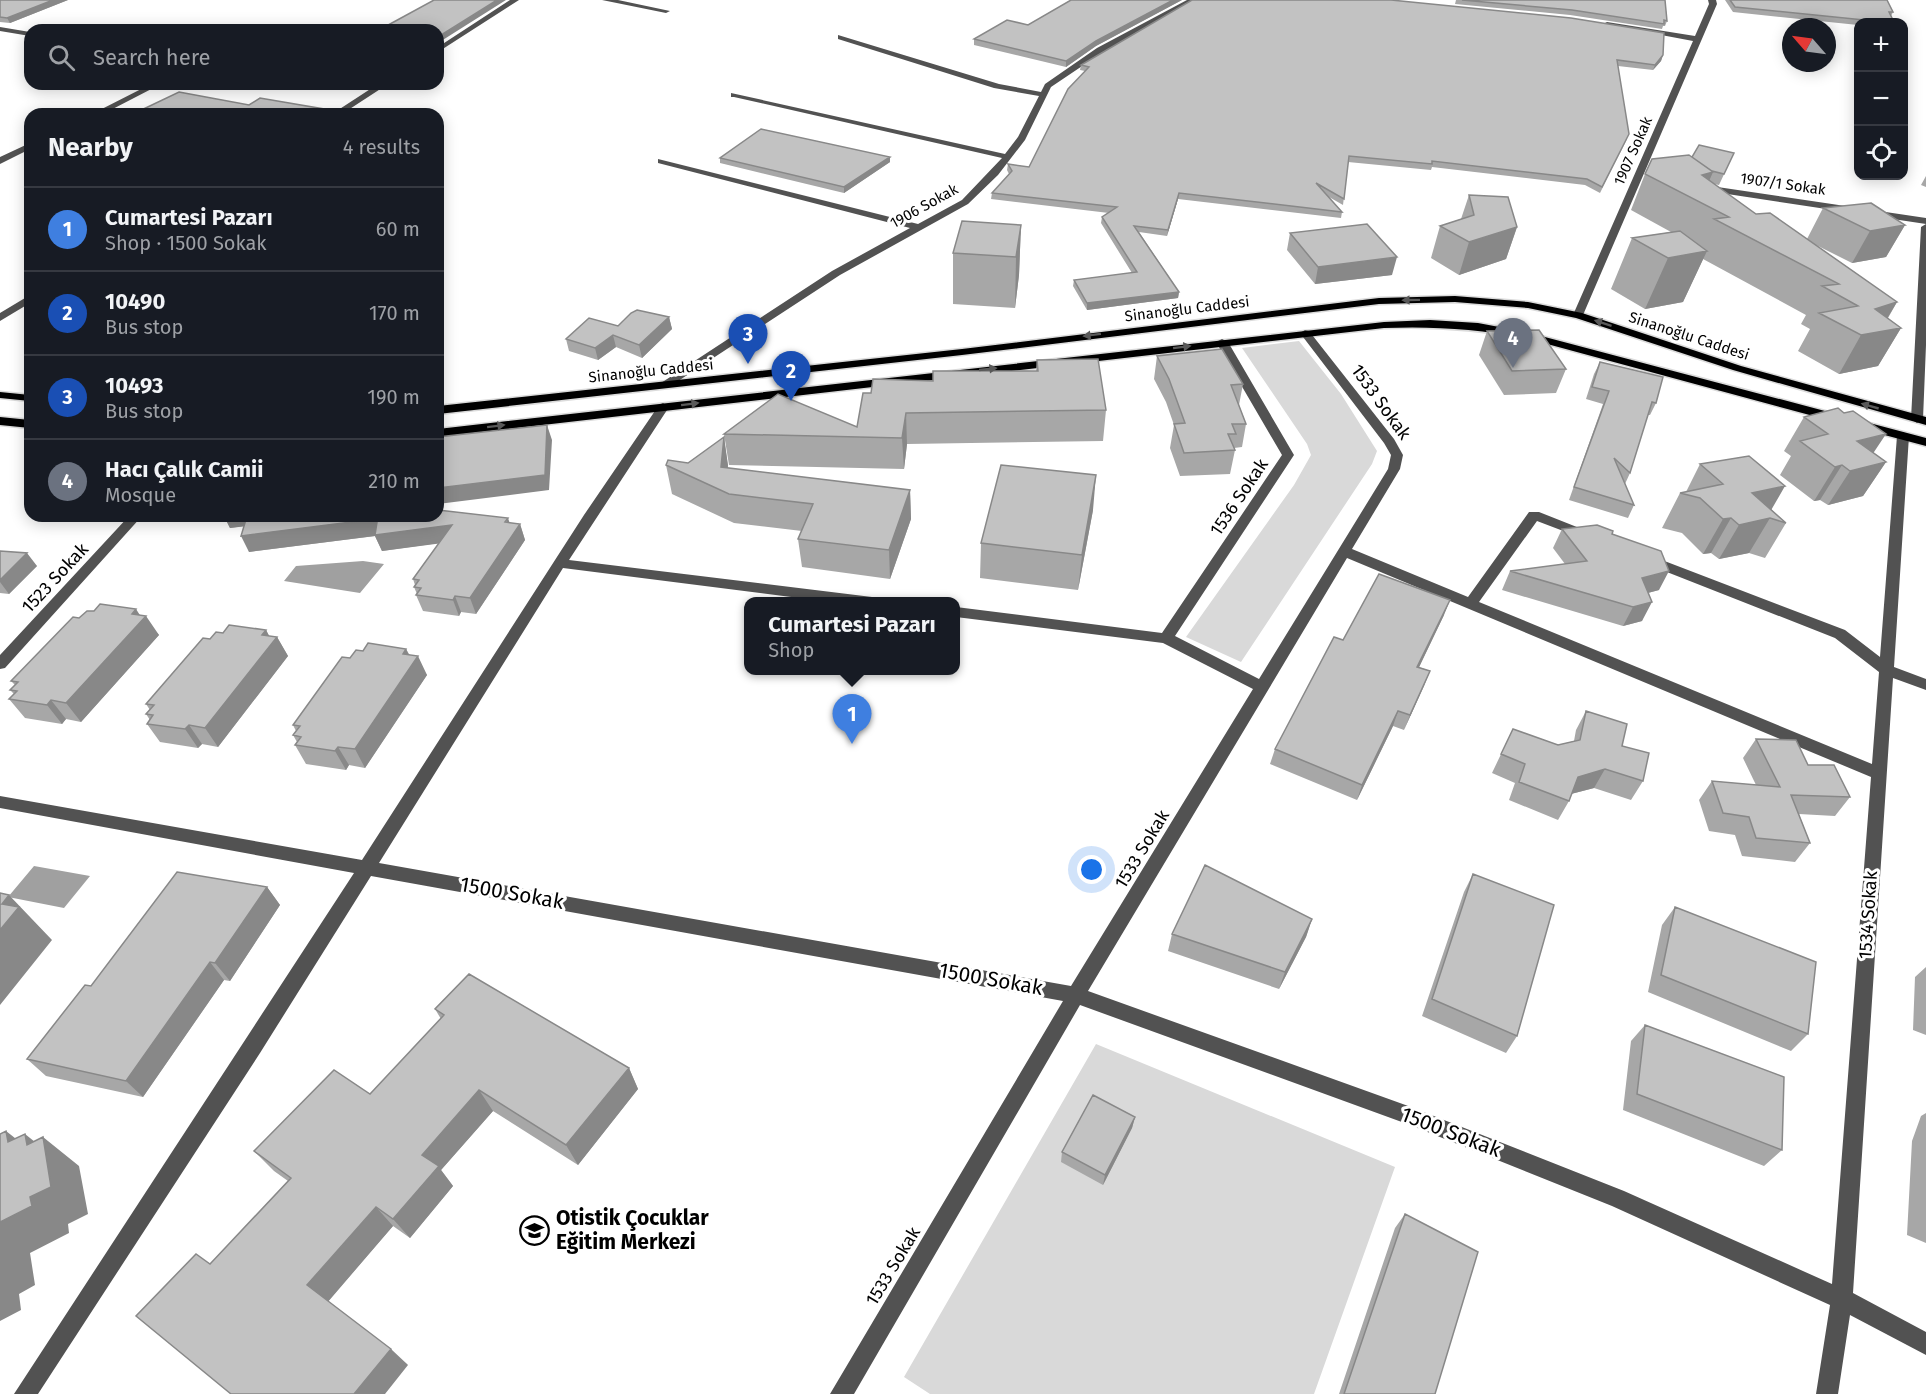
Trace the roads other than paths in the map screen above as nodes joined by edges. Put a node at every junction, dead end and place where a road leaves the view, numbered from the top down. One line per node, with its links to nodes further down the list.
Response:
1 (515, 0): 11 (street)
2 (606, 0): 5 (street)
3 (1192, 0): 14 (street, 1906 Sokak)
4 (1712, 0): 10 (street, 1907 Sokak)
5 (666, 11)
6 (1599, 24): 10 (street)
7 (0, 29): 8 (street)
8 (24, 33)
9 (841, 37): 14 (street)
10 (1697, 39): 22 (street, 1907 Sokak)
11 (444, 46)
12 (145, 90): 16 (street)
13 (374, 90): 17 (street)
14 (1044, 95): 19 (street, 1906 Sokak)
15 (734, 96): 19 (street)
16 (108, 108)
17 (346, 108)
18 (24, 149): 20 (street)
19 (1007, 157): 26 (street, 1906 Sokak)
20 (0, 161)
21 (661, 161): 26 (street)
22 (1636, 177): 23 (street); 29 (street, 1907 Sokak)
23 (1648, 179)
24 (1694, 186): 25 (street, 1907/1 Sokak)
25 (1926, 221)
26 (918, 227): 33 (street, 1906 Sokak)
27 (1926, 227): 38 (street)
28 (24, 302): 30 (street)
29 (1578, 315): 33 (main road, Si̇nanoğlu Caddesi, one-way to 33); 38 (main road, Si̇nanoğlu Caddesi, one-way to 29)
30 (0, 318)
31 (1305, 333): 32 (main road); 42 (main road); 46 (street, 1533 Sokak)
32 (1222, 342): 36 (main road, one-way to 32); 52 (street, 1536 Sokak)
33 (664, 385): 37 (main road, Si̇nanoğlu Caddesi)
34 (0, 395): 35 (main road)
35 (24, 397)
36 (663, 407): 41 (main road, one-way to 36); 48 (street)
37 (444, 409)
38 (1922, 420)
39 (0, 421): 40 (main road)
40 (24, 423)
41 (444, 431)
42 (1903, 436): 43 (main road); 54 (street, 1534 Sokak)
43 (1926, 442)
44 (130, 522): 53 (street, 1523 Sokak)
45 (1599, 540): 50 (street)
46 (1346, 552): 50 (street); 56 (street, 1533 Sokak)
47 (1632, 553): 54 (street)
48 (560, 563): 49 (street); 59 (street)
49 (832, 597)
50 (1470, 604): 57 (street)
51 (960, 612): 52 (street)
52 (1166, 638): 56 (street)
53 (0, 664)
54 (1887, 670): 55 (street); 57 (street, 1534 Sokak)
55 (1926, 685)
56 (1262, 687): 60 (street, 1533 Sokak)
57 (1878, 773): 61 (street, 1534 Sokak)
58 (0, 802): 59 (street, 1500 Sokak)
59 (367, 867): 60 (street, 1500 Sokak); 63 (street)
60 (1076, 995): 61 (street, 1500 Sokak); 64 (street, 1533 Sokak)
61 (1842, 1299): 62 (street, 1500 Sokak); 65 (street, 1534 Sokak)
62 (1926, 1344)
63 (25, 1394)
64 (841, 1394)
65 (1827, 1394)

